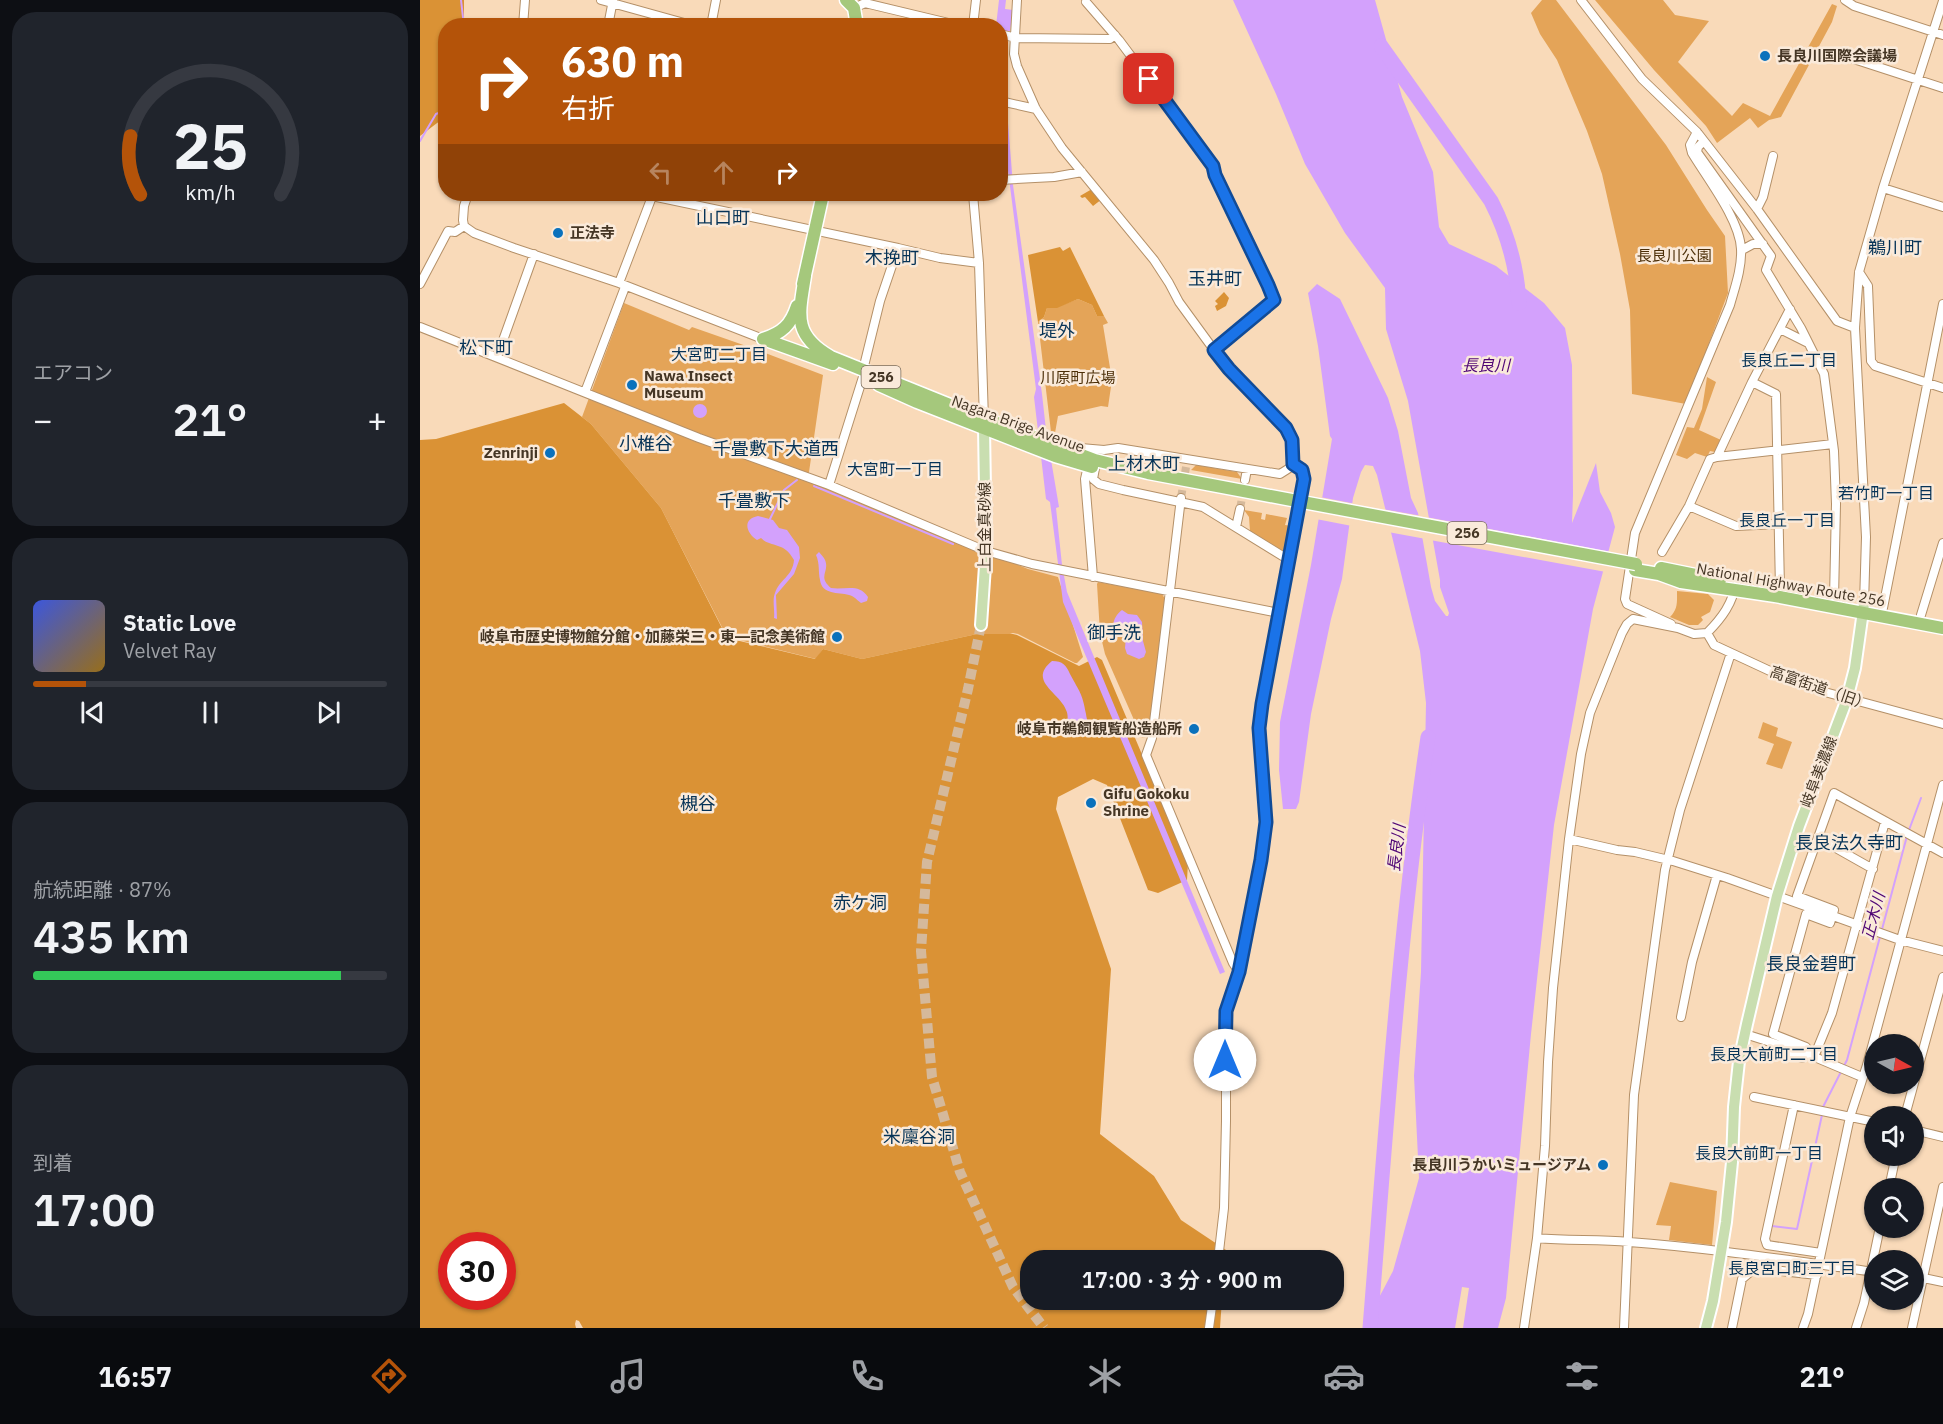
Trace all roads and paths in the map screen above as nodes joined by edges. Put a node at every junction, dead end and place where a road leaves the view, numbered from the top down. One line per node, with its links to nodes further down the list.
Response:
1 (525, 0): 12 (street)
2 (601, 0): 9 (street)
3 (716, 0): 15 (street)
4 (976, 0): 17 (street)
5 (1017, 0): 21 (street)
6 (1581, 0): 27 (street)
7 (1845, 0): 18 (street)
8 (1943, 1): 18 (street)
9 (613, 2): 13 (street); 14 (street)
10 (1086, 2): 20 (street)
11 (850, 4): 16 (street)
12 (524, 18)
13 (610, 18)
14 (668, 18)
15 (713, 18)
16 (928, 18)
17 (974, 18)
18 (1934, 32): 19 (street); 23 (street)
19 (1943, 34)
20 (1115, 35): 21 (street); 58 (street)
21 (1008, 36): 26 (street)
22 (1832, 52): 23 (street)
23 (1917, 79): 24 (street); 32 (street)
24 (1943, 88)
25 (1008, 103): 26 (street)
26 (1036, 109): 30 (street)
27 (1697, 132): 28 (street); 44 (street)
28 (1704, 141): 39 (street); 42 (street)
29 (1773, 156): 39 (street)
30 (1082, 172): 31 (street); 58 (street)
31 (1008, 179)
32 (1883, 188): 38 (street); 47 (street)
33 (466, 201): 40 (street)
34 (651, 201): 50 (street)
35 (680, 201): 41 (street)
36 (821, 201): 41 (highway, Nagara Brige Avenue / 256)
37 (974, 201): 46 (street)
38 (1943, 207)
39 (1758, 209): 54 (street)
40 (465, 226): 45 (street); 49 (street)
41 (814, 231): 43 (street); 48 (highway, Nagara Brige Avenue / 256)
42 (1763, 244): 44 (street); 52 (street)
43 (898, 248): 46 (street); 60 (street)
44 (1742, 250): 87 (street)
45 (534, 254): 50 (street); 59 (street)
46 (978, 263): 65 (street)
47 (1859, 272): 54 (street); 62 (street)
48 (805, 276): 56 (highway, Nagara Brige Avenue / 256); 60 (highway, Nagara Brige Avenue / 256)
49 (420, 284)
50 (622, 285): 56 (street); 64 (street)
51 (1943, 304): 62 (street)
52 (1790, 309): 55 (street); 57 (street)
53 (420, 327): 59 (street)
54 (1855, 328): 93 (street)
55 (1780, 329): 57 (street); 61 (street)
56 (763, 339): 60 (highway, Nagara Brige Avenue / 256)
57 (1809, 343): 66 (street)
58 (1214, 350): 71 (street)
59 (497, 357): 64 (street)
60 (863, 374): 65 (highway, Nagara Brige Avenue / 256); 76 (street)
61 (1752, 381): 69 (street); 70 (street)
62 (1927, 383): 63 (street); 94 (street)
63 (1943, 388)
64 (585, 393): 76 (street)
65 (984, 423): 68 (highway, Nagara Brige Avenue / 256); 84 (main road, 上白金真砂線)
66 (1833, 444): 69 (street); 92 (street)
67 (1118, 448): 68 (street); 72 (street); 74 (street)
68 (1056, 449): 72 (highway, Nagara Brige Avenue / 256); 73 (highway, Nagara Brige Avenue / 256)
69 (1777, 451): 70 (street); 81 (street)
70 (1716, 457): 79 (street)
71 (1293, 464): 74 (street); 86 (street)
72 (1120, 466): 78 (highway, Nagara Brige Avenue / 256)
73 (1091, 467): 77 (street); 78 (highway, Nagara Brige Avenue / 256); 88 (street)
74 (1247, 469): 75 (street)
75 (1245, 480)
76 (830, 485): 84 (street)
77 (1180, 500): 82 (street); 91 (street)
78 (1296, 505): 87 (highway, Nagara Brige Avenue / 256, bridge)
79 (1689, 506): 81 (street); 85 (street)
80 (1240, 509): 82 (street)
81 (1778, 524): 90 (street)
82 (1236, 527): 86 (street)
83 (1943, 543): 96 (street)
84 (986, 551): 88 (street); 98 (main road, 上白金真砂線)
85 (1662, 552)
86 (1288, 560): 95 (street)
87 (1634, 571): 89 (highway, National Highway Route 256 / 256); 99 (street)
88 (1092, 576): 91 (street)
89 (1735, 586): 90 (highway, National Highway Route 256 / 256); 93 (highway, National Highway Route 256 / 256); 101 (street)
90 (1780, 589): 92 (highway, National Highway Route 256 / 256)
91 (1169, 591): 95 (street); 119 (street)
92 (1834, 599): 93 (highway, National Highway Route 256 / 256)
93 (1864, 608): 94 (highway, National Highway Route 256 / 256); 100 (highway, National Highway Route 256 / 256); 103 (main road, 岐阜美濃線)
94 (1883, 608): 96 (highway, National Highway Route 256 / 256)
95 (1279, 613): 119 (street)
96 (1921, 615): 97 (highway, National Highway Route 256 / 256)
97 (1943, 620)
98 (981, 625)
99 (1678, 628): 101 (street); 108 (street)
100 (1943, 628)
101 (1707, 633): 102 (street, 高富街道（旧）)
102 (1731, 652): 103 (street, 高富街道（旧）); 111 (street)
103 (1847, 699): 104 (street, 高富街道（旧）); 114 (main road, 岐阜美濃線)
104 (1943, 724)
105 (1942, 789): 109 (street)
106 (1885, 822): 107 (street); 109 (street); 112 (street)
107 (1818, 838): 112 (street); 115 (street)
108 (1569, 839): 111 (street); 135 (street)
109 (1926, 844): 110 (street); 117 (street)
110 (1943, 853)
111 (1668, 860): 113 (street); 136 (street)
112 (1873, 869): 116 (street)
113 (1717, 875): 114 (street); 121 (street)
114 (1777, 896): 115 (street); 122 (main road, 岐阜美濃線)
115 (1833, 916): 116 (street); 125 (street)
116 (1857, 925): 117 (street); 125 (street)
117 (1900, 940): 118 (street); 126 (street)
118 (1943, 951)
119 (1239, 972): 137 (street)
120 (1943, 977): 129 (street)
121 (1681, 1017)
122 (1745, 1034): 124 (street); 138 (main road, 岐阜美濃線)
123 (1775, 1048): 124 (street)
124 (1805, 1053): 125 (street)
125 (1814, 1057): 126 (street)
126 (1863, 1077): 130 (street)
127 (1754, 1097): 128 (street)
128 (1794, 1105): 130 (street); 139 (street)
129 (1908, 1106)
130 (1850, 1117): 131 (street); 139 (street)
131 (1864, 1120)
132 (1924, 1132): 133 (street)
133 (1943, 1137)
134 (1943, 1187): 140 (street)
135 (1537, 1238): 136 (street); 150 (street)
136 (1627, 1242): 138 (street); 151 (street)
137 (1219, 1250)
138 (1722, 1250): 141 (street); 152 (main road, 岐阜美濃線)
139 (1821, 1253): 141 (street)
140 (1924, 1255)
141 (1819, 1263): 142 (street); 143 (street)
142 (1864, 1270)
143 (1817, 1275): 153 (street); 154 (street)
144 (1924, 1278): 145 (street)
145 (1943, 1282)
146 (1864, 1303): 155 (street)
147 (1211, 1310): 149 (street)
148 (1914, 1310): 156 (street)
149 (1209, 1328)
150 (1524, 1328)
151 (1624, 1328)
152 (1706, 1328)
153 (1732, 1328)
154 (1803, 1328)
155 (1856, 1328)
156 (1912, 1328)

